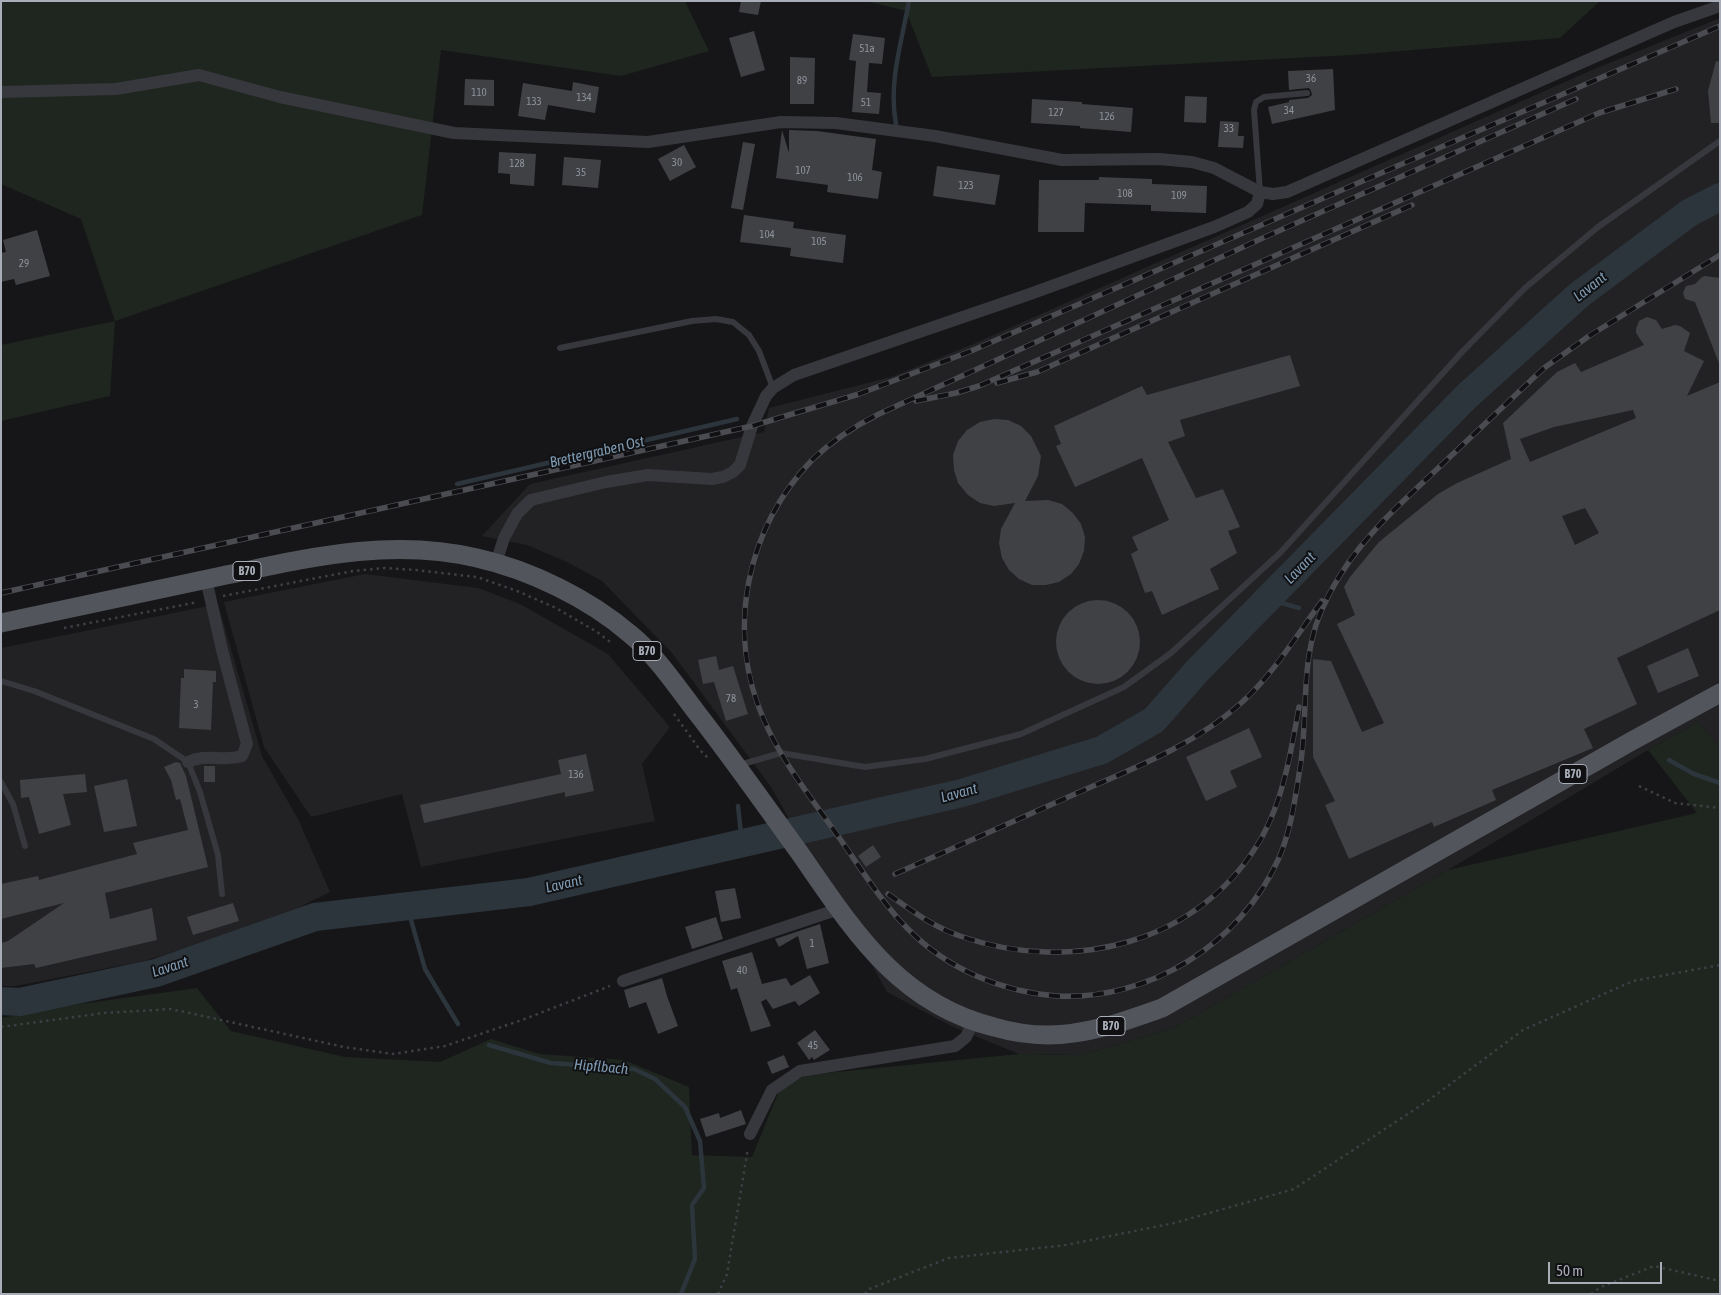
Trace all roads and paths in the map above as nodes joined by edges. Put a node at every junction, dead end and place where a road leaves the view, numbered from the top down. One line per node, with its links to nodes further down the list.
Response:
1 (1720, 6): 5 (street)
2 (1, 92): 5 (street)
3 (1307, 93): 5 (lane)
4 (1720, 141): 19 (lane)
5 (1260, 192): 7 (street)
6 (560, 348): 7 (lane)
7 (773, 388): 8 (street)
8 (496, 563): 9 (main road, B70); 19 (main road, B70)
9 (206, 579): 10 (street); 11 (main road, B70)
10 (211, 599): 12 (path); 13 (path); 17 (street)
11 (1, 623)
12 (58, 629)
13 (617, 647)
14 (1, 681): 17 (lane)
15 (1720, 694): 28 (main road, B70)
16 (674, 713): 18 (path)
17 (188, 762): 24 (lane)
18 (713, 762)
19 (737, 765): 25 (main road, B70)
20 (1, 782): 23 (lane)
21 (1639, 786): 22 (path)
22 (1720, 808)
23 (25, 846)
24 (222, 894)
25 (839, 909): 27 (street); 28 (main road, B70)
26 (1720, 965): 33 (path)
27 (623, 981): 29 (path)
28 (973, 1022): 30 (street)
29 (1, 1027)
30 (750, 1134): 32 (path)
31 (1720, 1282): 34 (path)
32 (718, 1294)
33 (865, 1294)
34 (1591, 1294)

